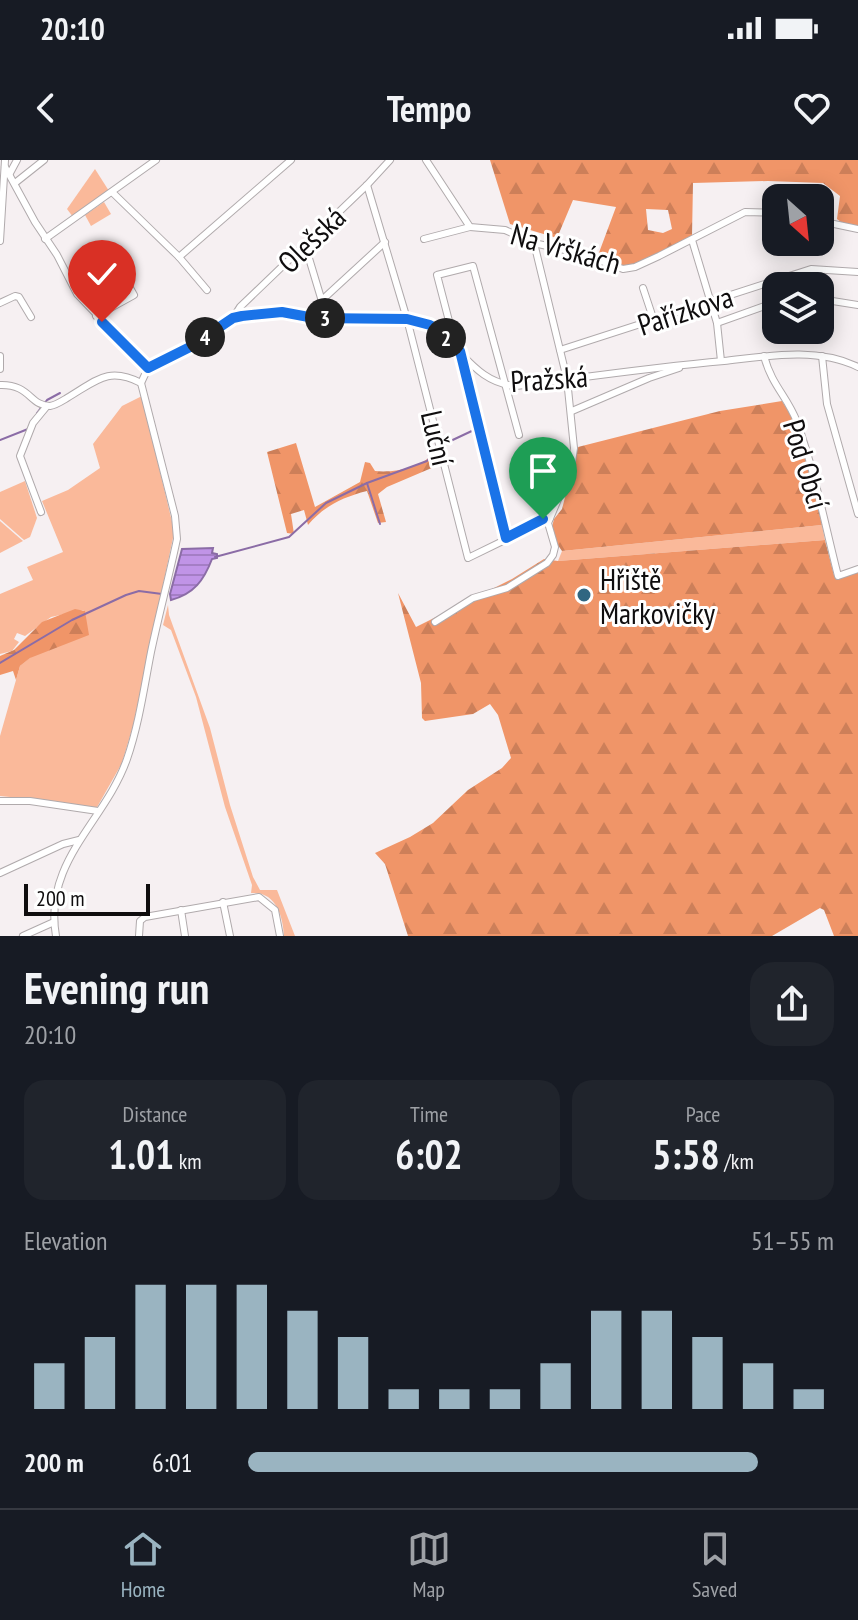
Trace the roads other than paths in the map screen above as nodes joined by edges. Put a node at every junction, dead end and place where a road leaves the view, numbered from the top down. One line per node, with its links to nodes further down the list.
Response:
1 (17, 160): 7 (street)
2 (44, 160): 8 (street)
3 (156, 160): 10 (street)
4 (291, 160): 22 (street)
5 (390, 160): 9 (street, Olešská)
6 (426, 160): 13 (street, Na Vrškách)
7 (7, 167): 8 (street); 18 (street)
8 (15, 183): 15 (street)
9 (367, 185): 19 (street, Luční); 21 (street, Olešská)
10 (112, 192): 15 (street); 22 (street)
11 (762, 213): 17 (street, Na Vrškách)
12 (834, 224): 14 (street)
13 (470, 227): 16 (street); 20 (street, Na Vrškách)
14 (858, 229)
15 (45, 239): 24 (street)
16 (424, 239)
17 (692, 240): 20 (street, Na Vrškách); 28 (street)
18 (0, 241)
19 (385, 242): 27 (street); 37 (street, Luční)
20 (534, 243): 41 (street)
21 (305, 245): 27 (street); 35 (street, Olešská)
22 (179, 257): 26 (street)
23 (858, 272): 28 (street, Pařízkova)
24 (70, 279): 33 (street); 33 (street)
25 (643, 288): 38 (street)
26 (207, 290)
27 (322, 300): 36 (street)
28 (712, 301): 38 (street, Pařízkova); 39 (street)
29 (834, 301): 31 (street)
30 (0, 303): 34 (street)
31 (858, 305)
32 (762, 307): 39 (street)
33 (96, 316): 48 (street)
34 (31, 317)
35 (233, 318): 36 (street, Pražská); 48 (street, Pražská)
36 (327, 318): 37 (street, Pražská)
37 (407, 319): 40 (street, Pražská); 60 (street, Luční)
38 (654, 321): 41 (street, Pařízkova)
39 (717, 323): 45 (street)
40 (458, 349): 53 (street, Pražská); 53 (street); 60 (street)
41 (560, 350): 50 (street)
42 (0, 356): 49 (street)
43 (764, 356): 44 (street, Pražská); 45 (street, Pražská); 61 (street, Pod Obcí)
44 (822, 356): 47 (street, Pražská); 58 (street)
45 (721, 361): 46 (street, Pražská)
46 (696, 362): 50 (street, Pražská); 55 (street)
47 (858, 367)
48 (148, 368): 51 (street)
49 (0, 369)
50 (567, 379): 53 (street, Pražská); 55 (street)
51 (141, 383): 54 (street); 64 (street)
52 (0, 385): 54 (street)
53 (505, 385): 56 (street)
54 (47, 406): 57 (street)
55 (572, 411): 59 (street)
56 (519, 435)
57 (41, 512)
58 (858, 514)
59 (550, 518): 60 (street); 62 (street)
60 (506, 538)
61 (858, 569)
62 (435, 622)
63 (0, 801): 64 (street)
64 (98, 811): 65 (street)
65 (79, 840): 66 (street); 69 (street)
66 (0, 873)
67 (223, 902): 68 (street); 74 (street); 75 (street)
68 (181, 910): 70 (street); 73 (street)
69 (54, 922): 71 (street); 72 (street)
70 (139, 932)
71 (23, 936)
72 (56, 936)
73 (185, 936)
74 (230, 936)
75 (280, 936)

